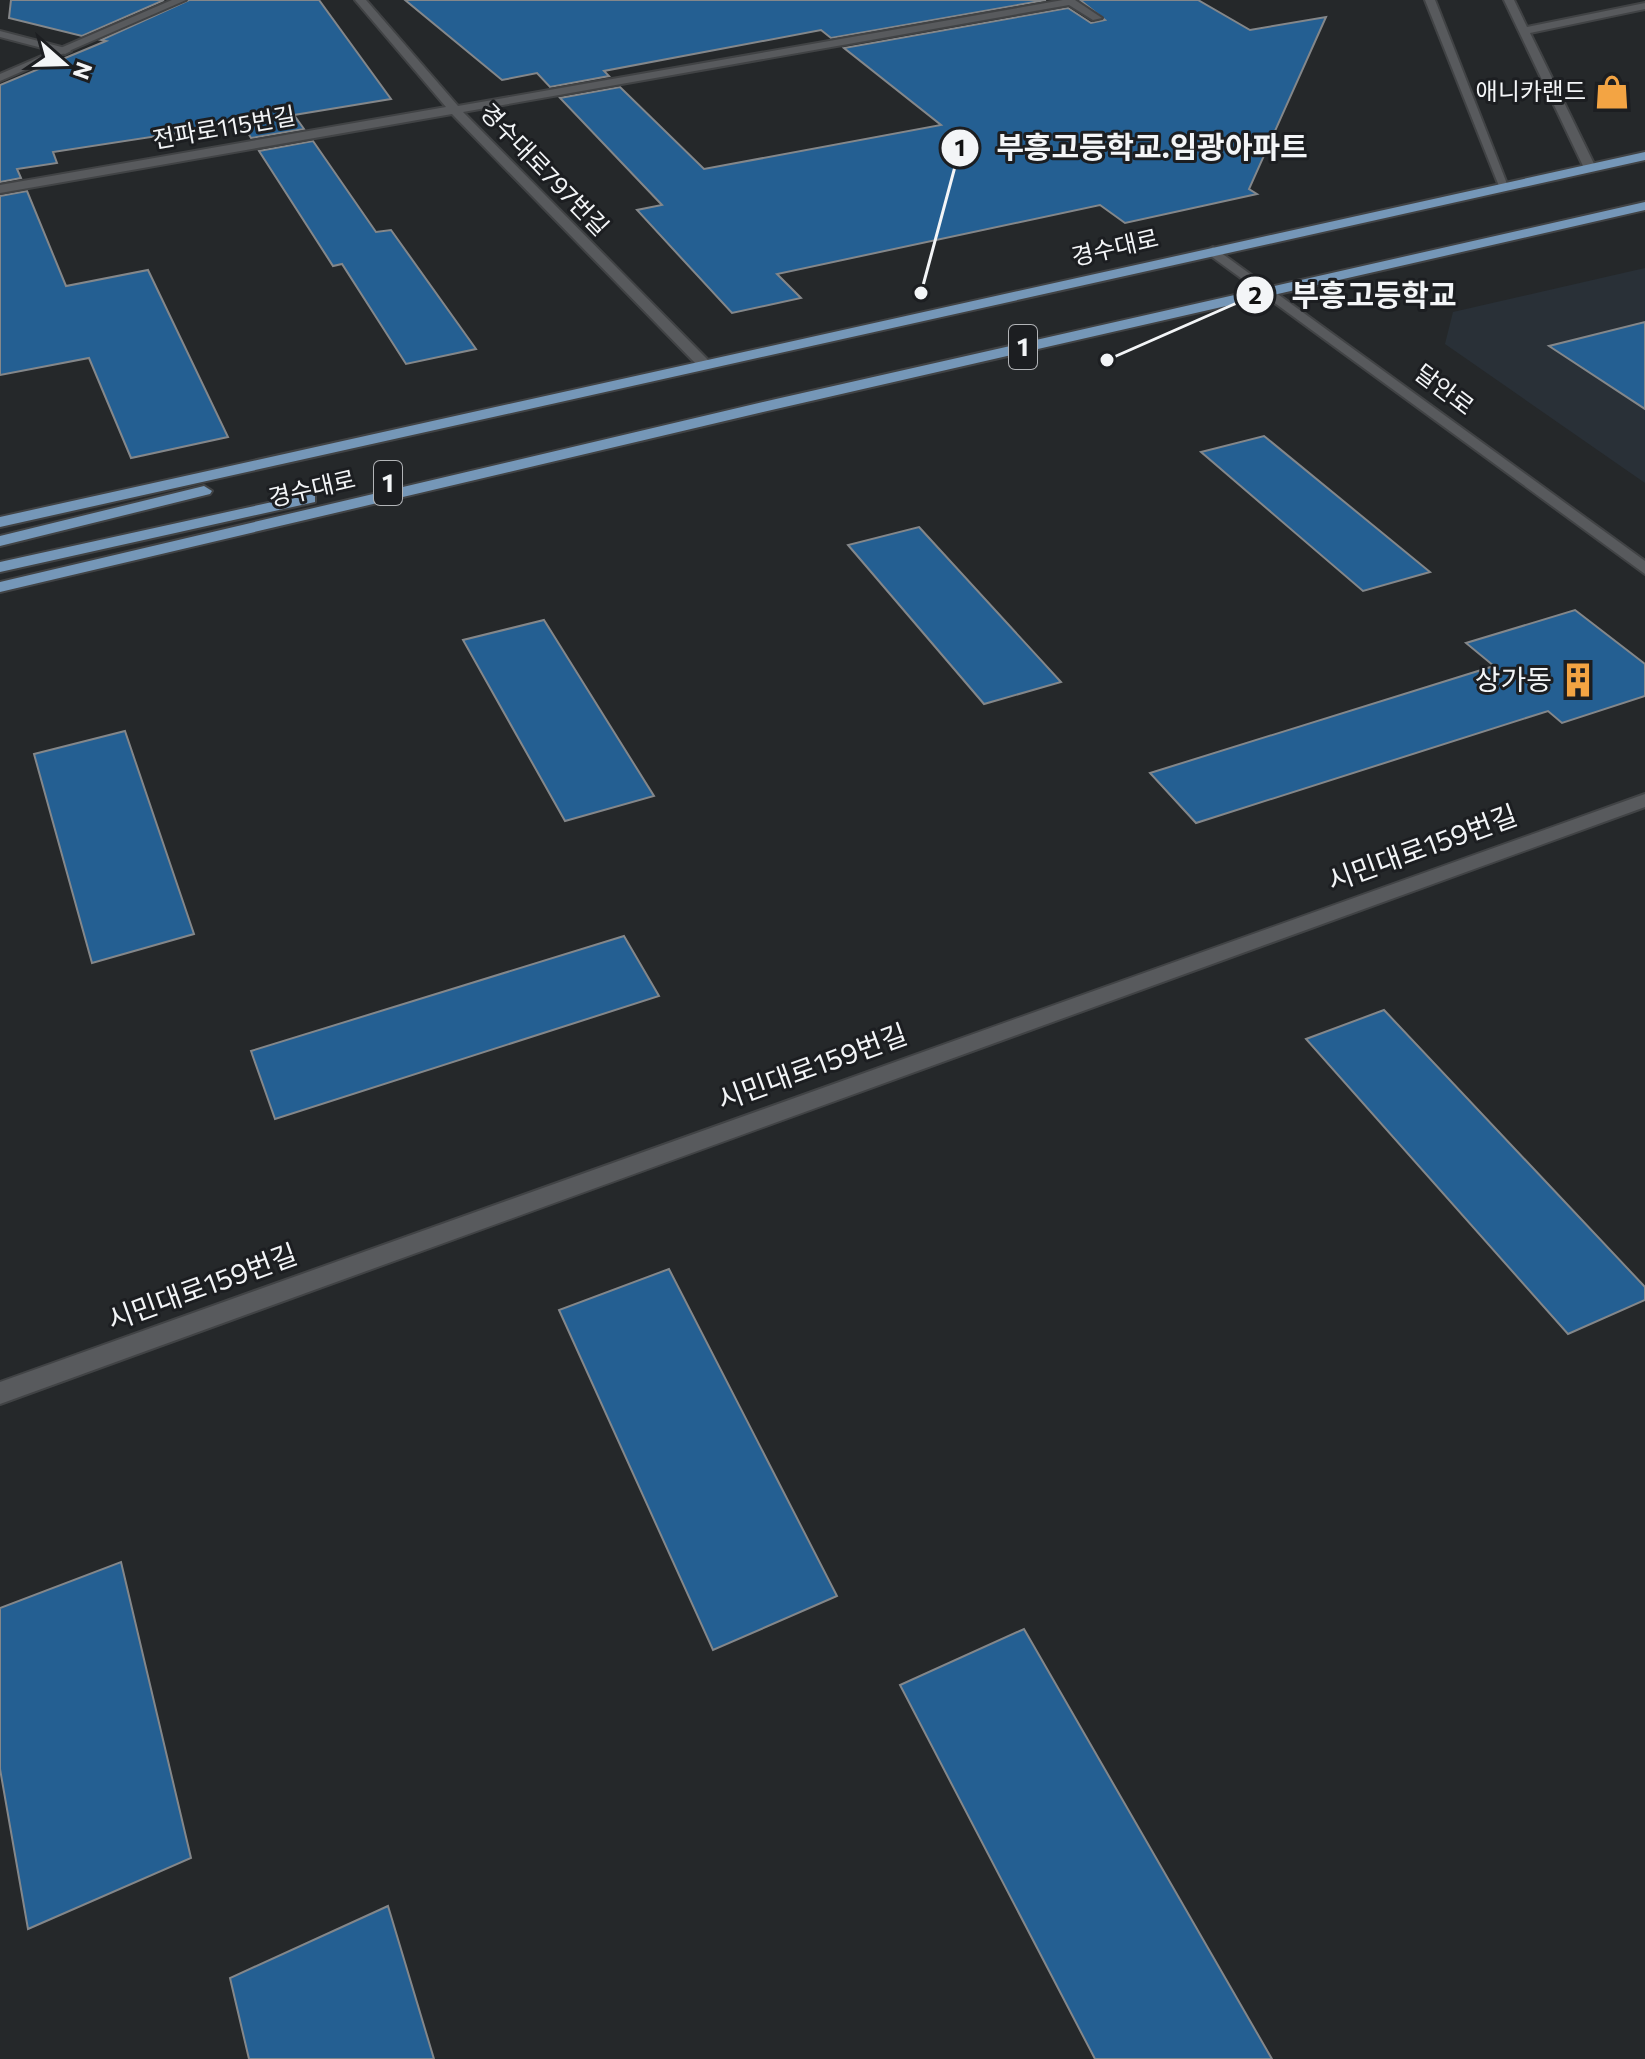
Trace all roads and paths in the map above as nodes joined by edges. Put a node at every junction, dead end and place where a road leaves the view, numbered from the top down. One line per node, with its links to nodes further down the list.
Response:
1 (181, 0): 10 (street)
2 (360, 0): 12 (street, 경수대로797번길)
3 (1430, 0): 15 (street)
4 (1509, 0): 8 (street)
5 (1070, 1): 7 (street); 12 (street, 전파로115번길)
6 (1645, 6): 8 (street)
7 (1097, 18)
8 (1523, 31): 14 (street)
9 (0, 34): 10 (street)
10 (65, 51): 11 (street)
11 (0, 78)
12 (455, 110): 16 (street, 전파로115번길); 20 (street, 경수대로797번길)
13 (1645, 156): 14 (main road, 경수대로 / 1)
14 (1590, 168): 15 (main road, 경수대로 / 1)
15 (1505, 186): 18 (main road, 경수대로 / 1)
16 (0, 189)
17 (1645, 206): 19 (main road, 경수대로 / 1)
18 (1213, 251): 19 (street, 달안로); 20 (main road, 경수대로 / 1)
19 (1271, 291): 22 (main road, 경수대로 / 1); 26 (street, 달안로)
20 (704, 364): 21 (main road, 경수대로 / 1)
21 (596, 388): 23 (main road, 경수대로); 24 (main road, 경수대로 / 1)
22 (776, 404): 25 (main road, 경수대로 / 1); 27 (main road, 경수대로)
23 (0, 522)
24 (0, 541)
25 (0, 567)
26 (1645, 569)
27 (0, 587)
28 (1645, 800): 29 (street, 시민대로159번길)
29 (0, 1393)

